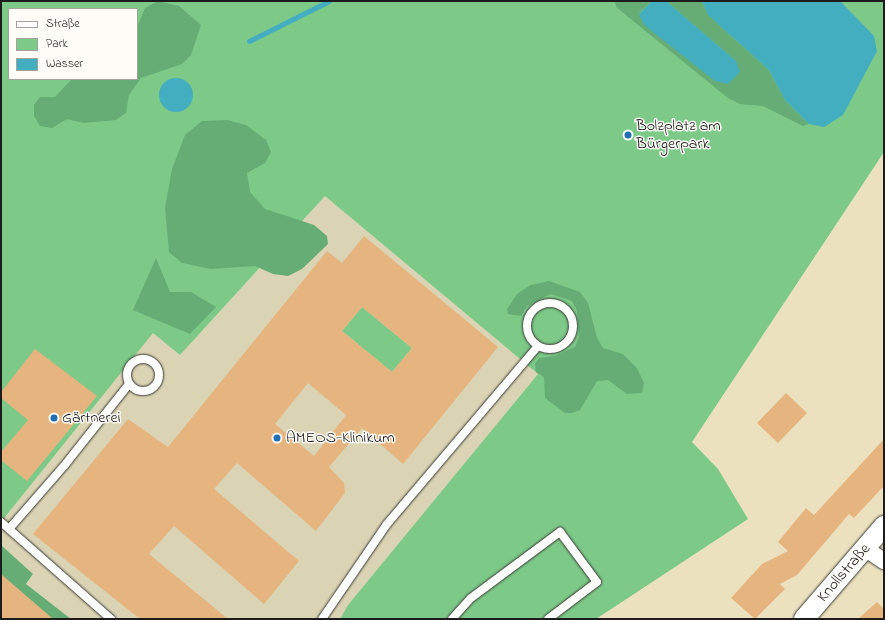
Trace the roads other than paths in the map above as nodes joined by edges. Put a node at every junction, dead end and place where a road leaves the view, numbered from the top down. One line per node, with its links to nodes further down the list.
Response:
1 (538, 346): 1 (lane); 9 (lane)
2 (129, 384): 2 (lane); 5 (lane)
3 (1, 522): 5 (lane)
4 (884, 526): 6 (street, Knollstraße)
5 (9, 528): 8 (lane)
6 (866, 548): 7 (street); 12 (street, Knollstraße)
7 (884, 561)
8 (111, 619)
9 (322, 619)
10 (452, 619): 11 (lane)
11 (548, 619)
12 (804, 619)

